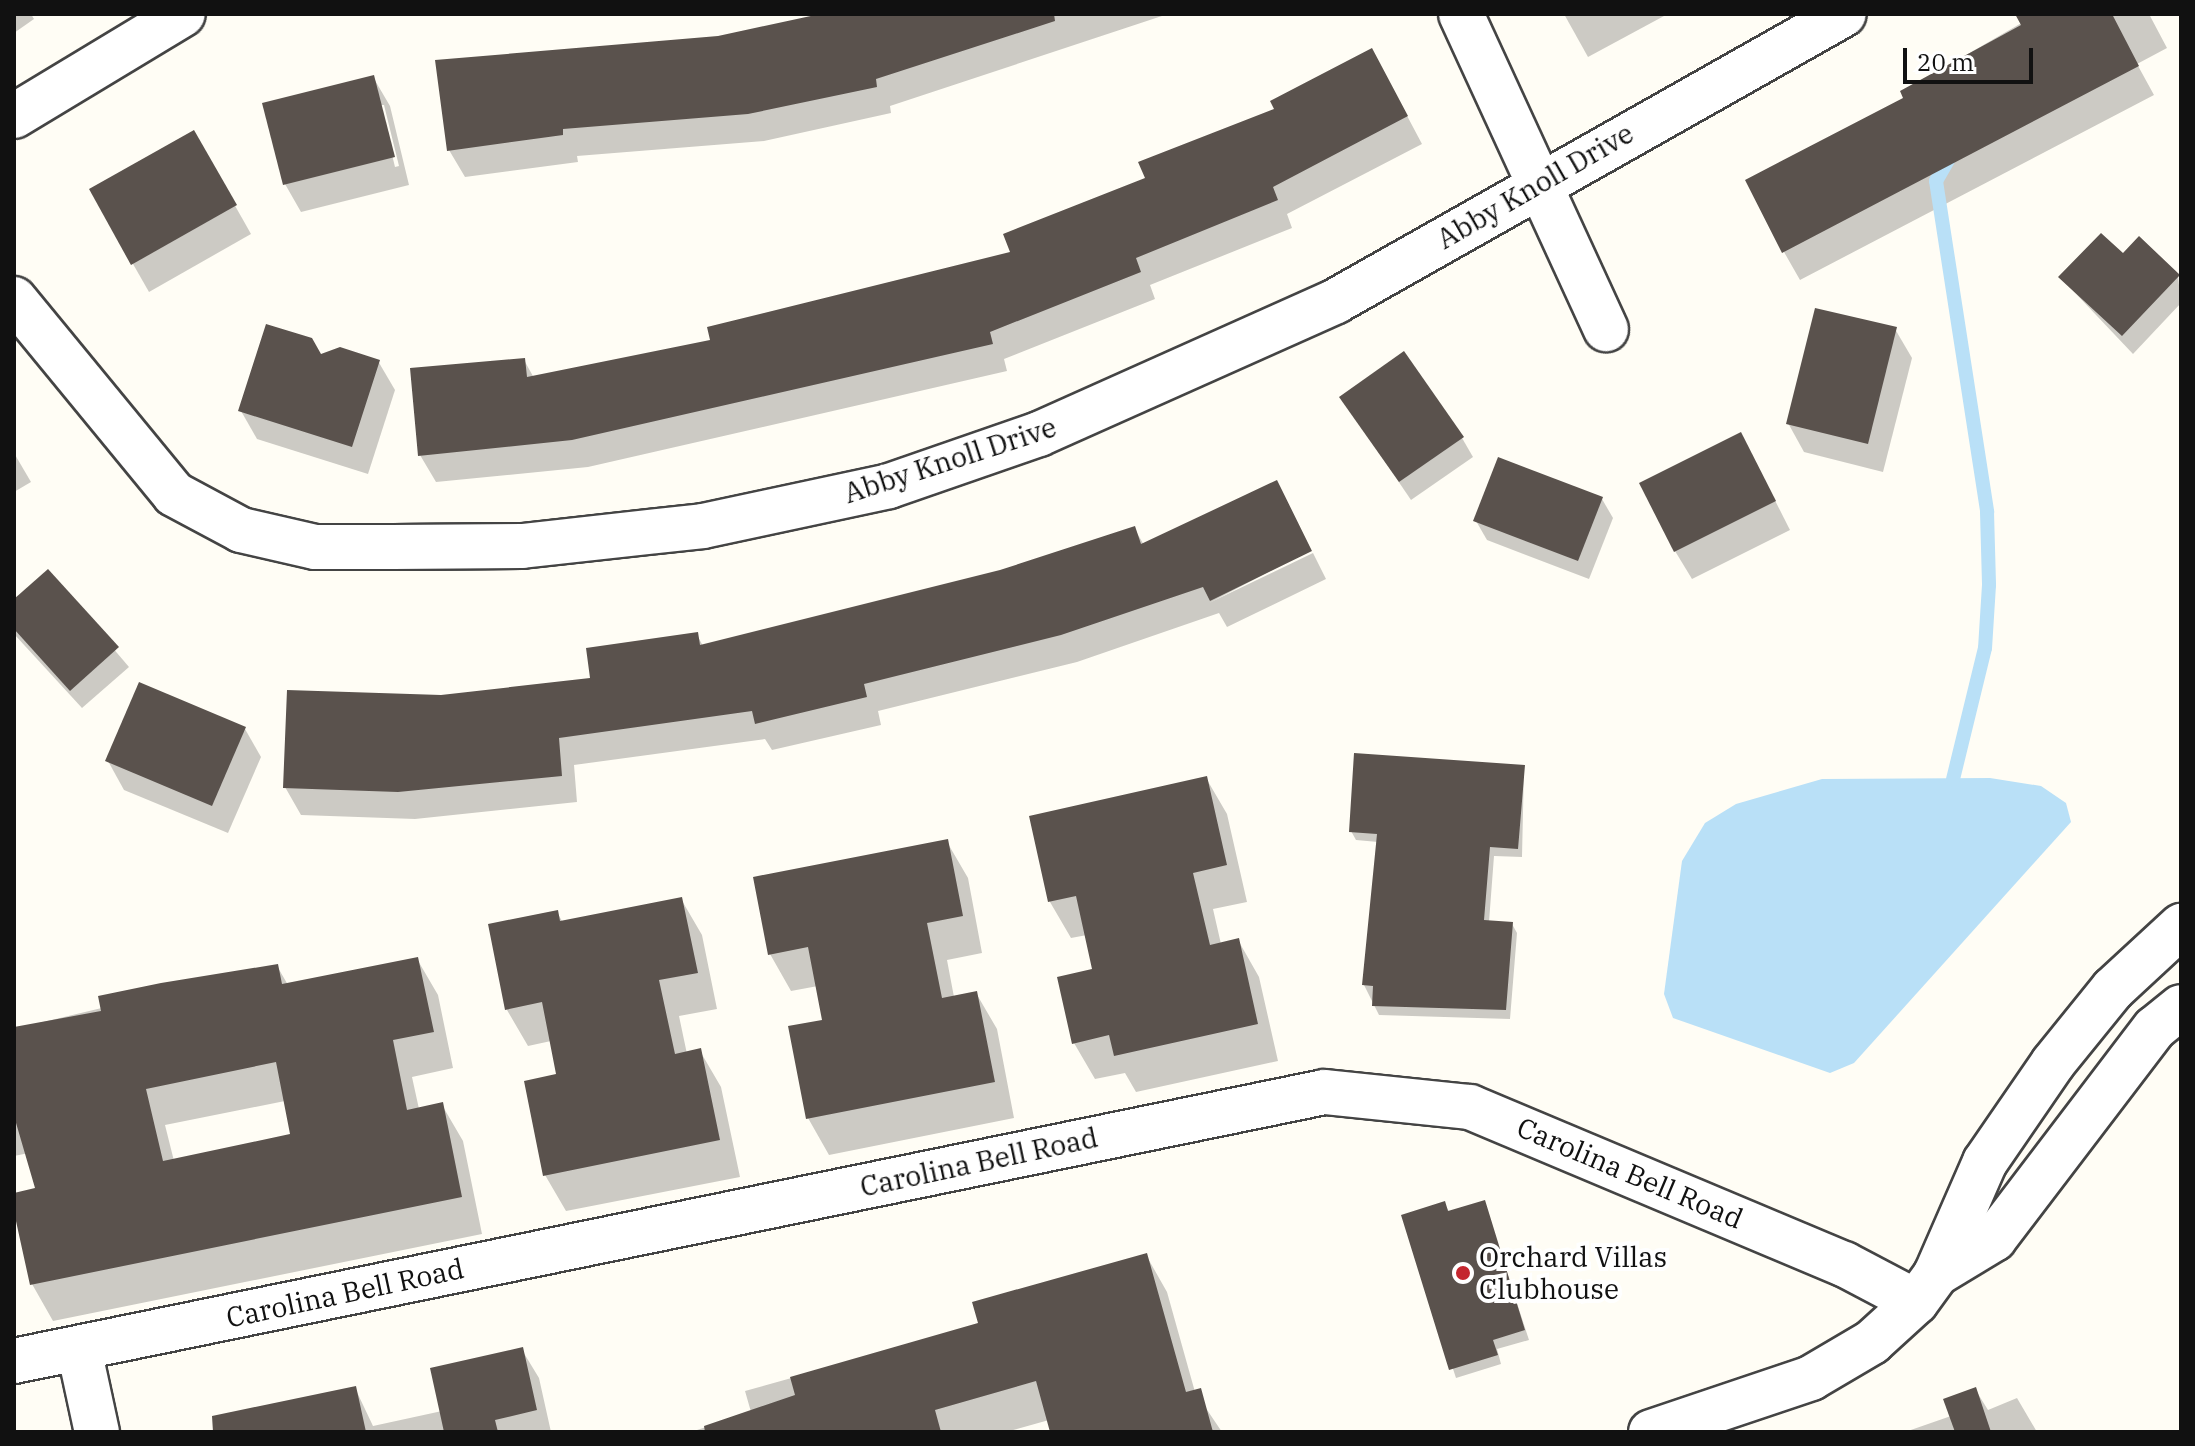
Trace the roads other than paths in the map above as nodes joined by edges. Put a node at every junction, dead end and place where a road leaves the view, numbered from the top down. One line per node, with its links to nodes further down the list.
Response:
1 (183, 14): 4 (street)
2 (1461, 14): 5 (street)
3 (1844, 14): 5 (street, Abby Knoll Drive)
4 (14, 116)
5 (1540, 181): 6 (street, Abby Knoll Drive); 7 (street)
6 (14, 299)
7 (1606, 329)
8 (2181, 926): 10 (street)
9 (2181, 1007): 10 (street)
10 (1926, 1288): 11 (street, Carolina Bell Road); 14 (street)
11 (79, 1349): 12 (street, Carolina Bell Road); 13 (street)
12 (14, 1361)
13 (97, 1432)
14 (1651, 1432)

